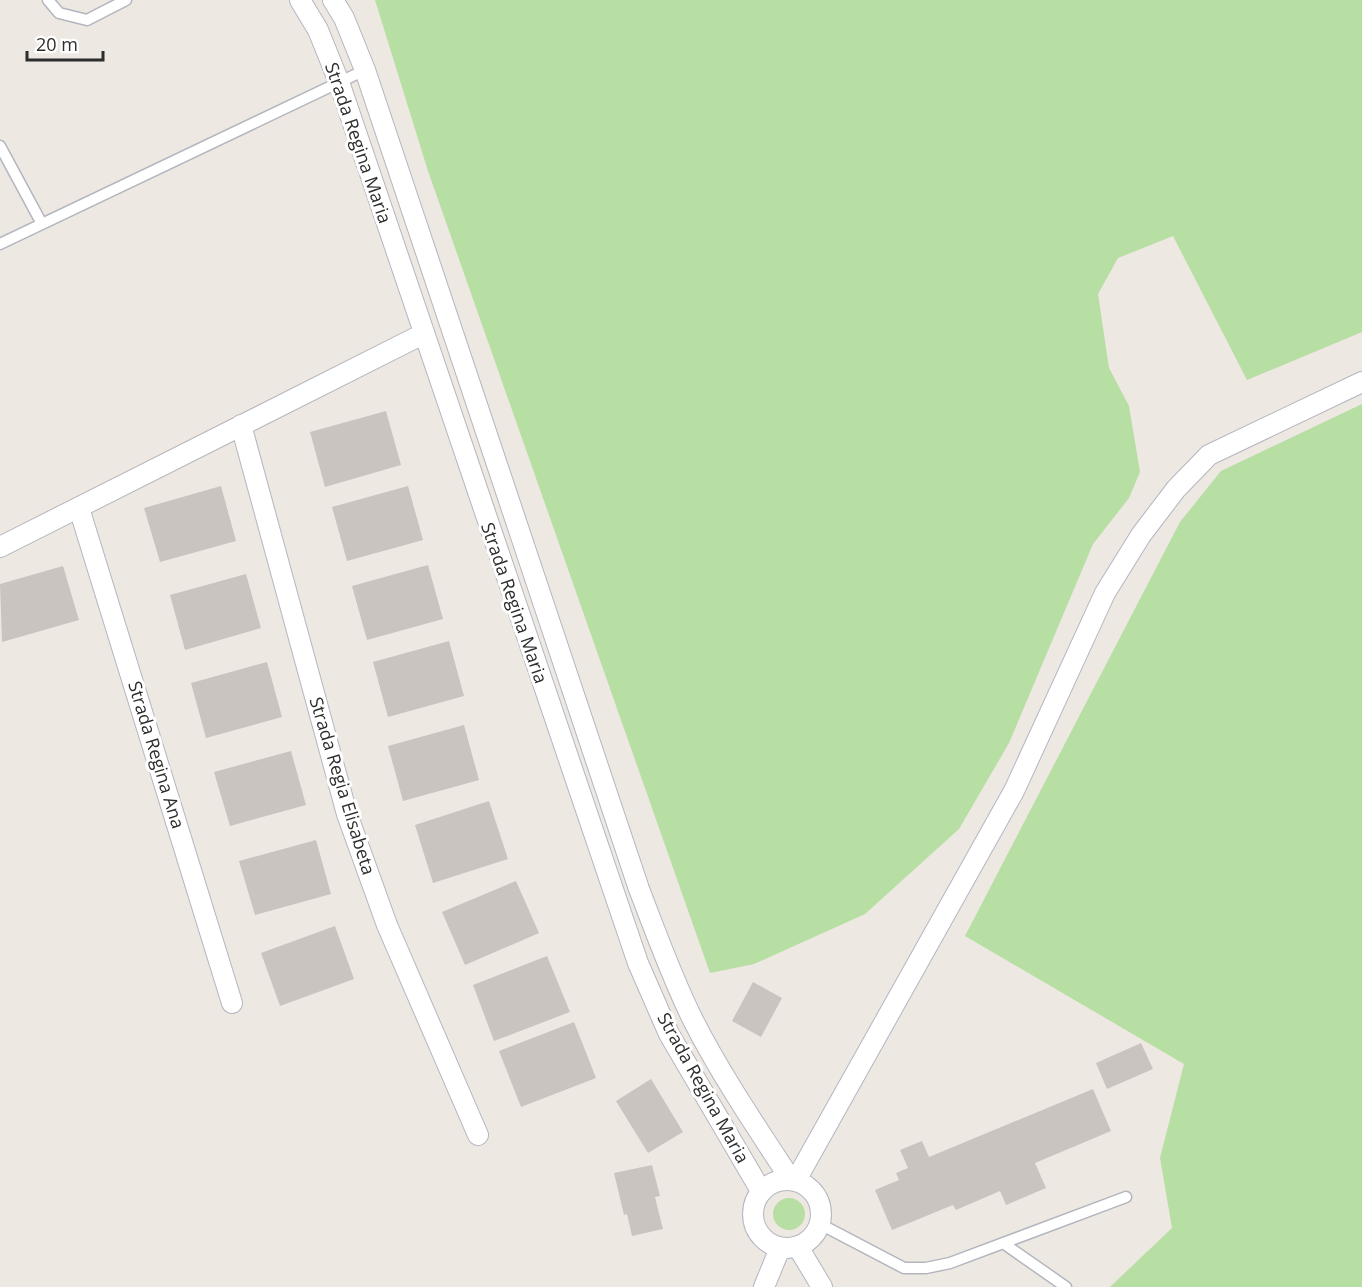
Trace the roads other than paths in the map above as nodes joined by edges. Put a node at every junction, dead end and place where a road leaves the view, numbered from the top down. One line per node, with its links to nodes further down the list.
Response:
1 (48, 0): 2 (lane)
2 (126, 0)
3 (300, 0): 6 (street, Strada Regina Maria)
4 (333, 0): 5 (street, Strada Regina Maria)
5 (366, 70): 6 (lane); 17 (street, Strada Regina Maria)
6 (339, 82): 8 (lane); 10 (street, Strada Regina Maria)
7 (0, 146): 8 (lane)
8 (42, 224): 9 (lane)
9 (0, 244)
10 (423, 333): 12 (street); 18 (street, Strada Regina Maria)
11 (1362, 382): 17 (street)
12 (241, 425): 13 (street); 16 (street, Strada Regia Elisabeta)
13 (79, 508): 14 (street); 15 (street, Strada Regina Ana)
14 (0, 547)
15 (232, 1003)
16 (478, 1135)
17 (794, 1180): 18 (street); 20 (street)
18 (761, 1191): 22 (street)
19 (1126, 1197): 21 (lane)
20 (820, 1224): 21 (lane); 22 (street)
21 (1003, 1243): 25 (lane)
22 (789, 1248): 23 (street); 24 (street)
23 (764, 1287)
24 (822, 1287)
25 (1066, 1287)

